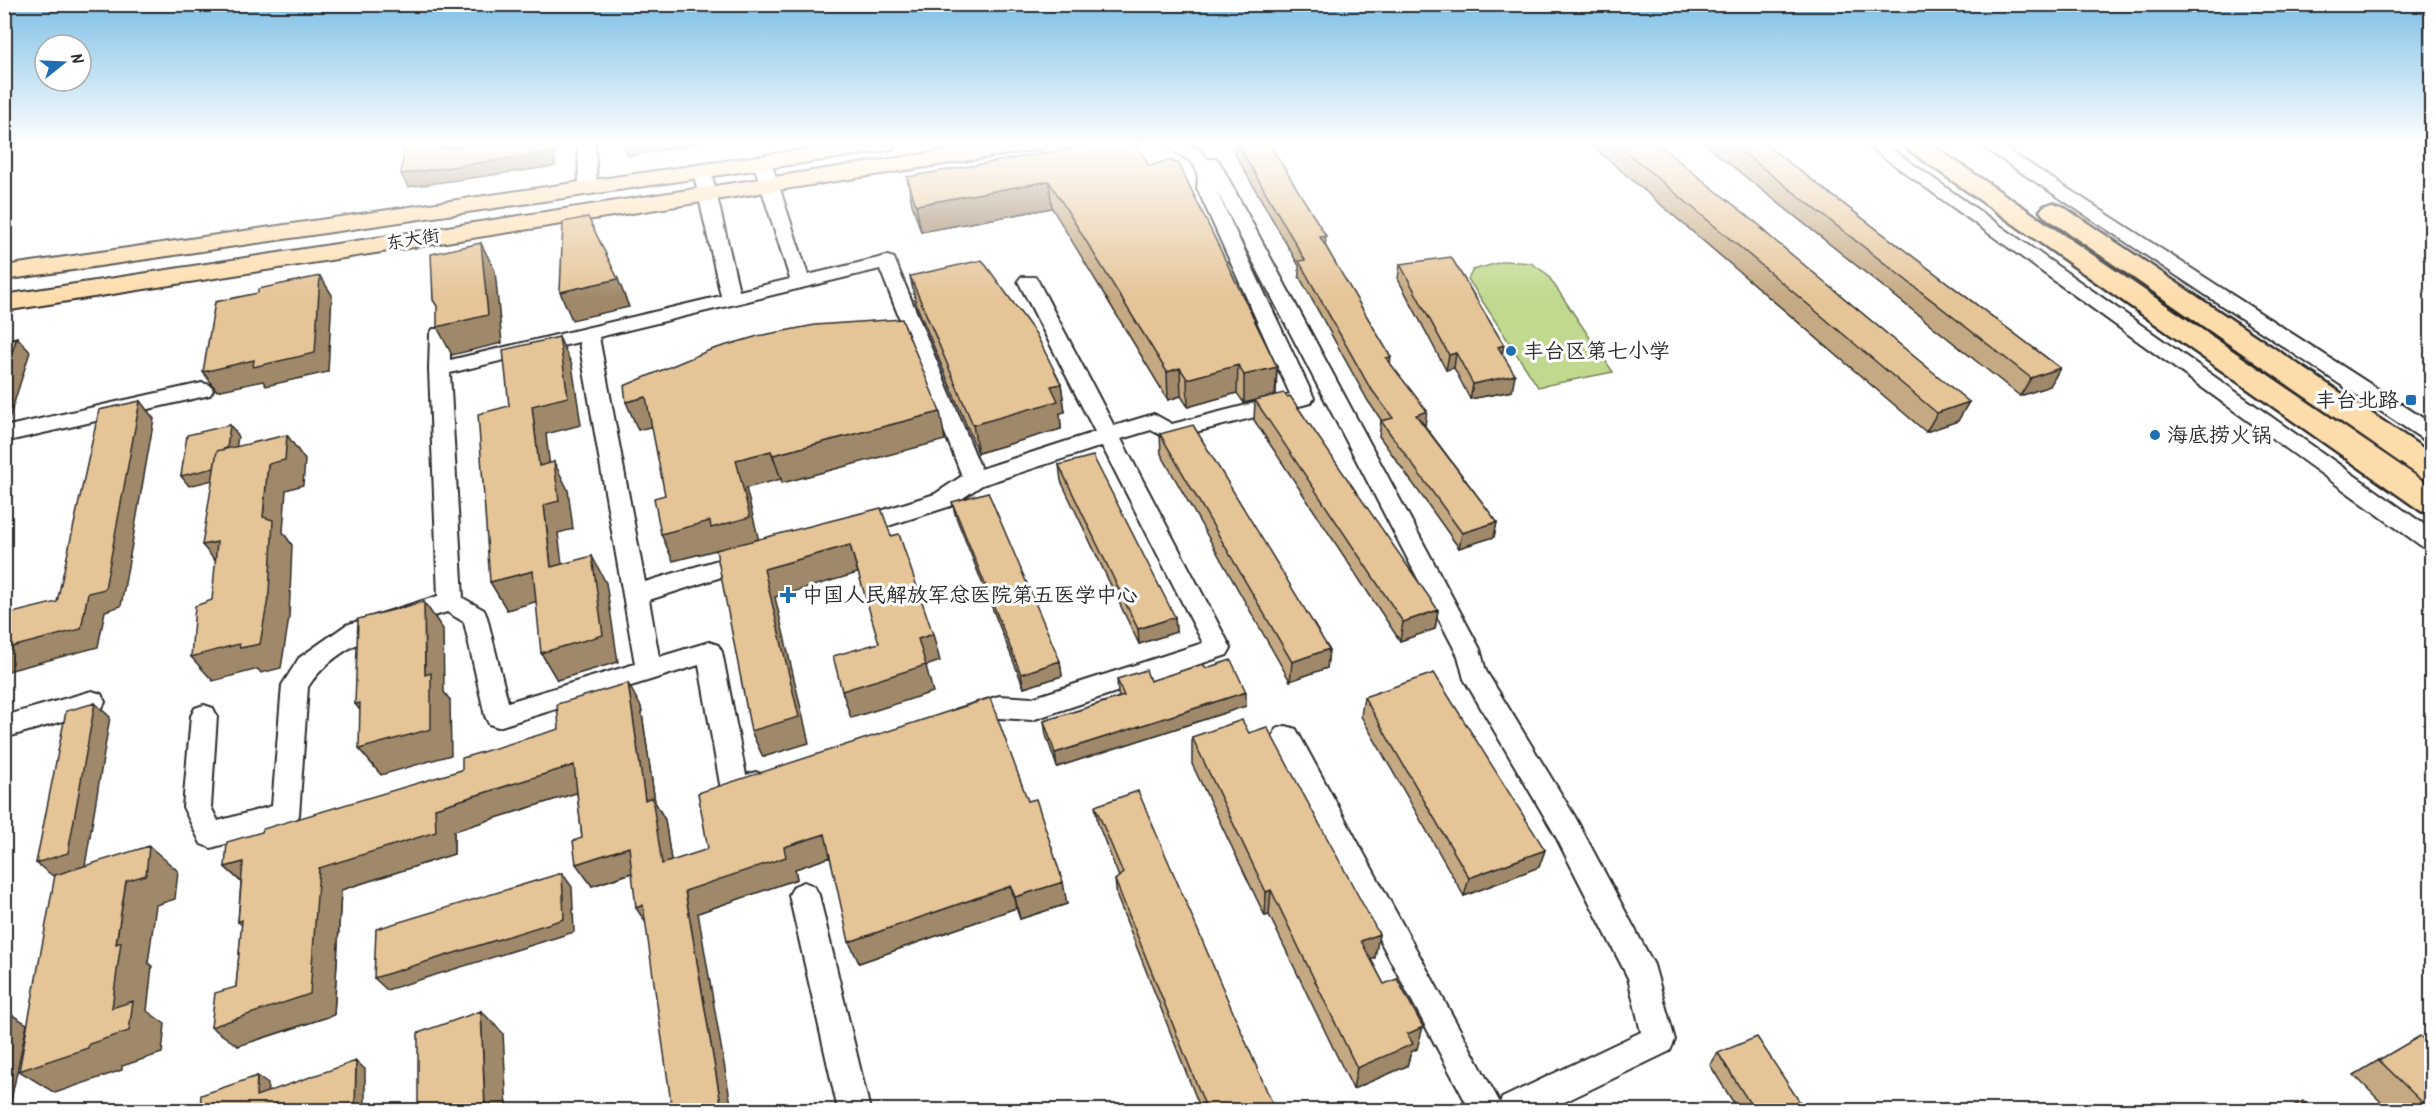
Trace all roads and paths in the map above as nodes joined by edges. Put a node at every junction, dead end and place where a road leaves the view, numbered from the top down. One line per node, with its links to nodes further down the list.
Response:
1 (540, 195): 11 (main road, 东大街)
2 (629, 195): 15 (main road, 东大街)
3 (707, 195): 14 (street)
4 (772, 195): 12 (street)
5 (1209, 195): 22 (street)
6 (1227, 195): 41 (street)
7 (1945, 195): 27 (street)
8 (1990, 195): 25 (highway)
9 (2030, 195): 23 (highway)
10 (2065, 195): 21 (street)
11 (4, 273)
12 (800, 281): 14 (street); 24 (street)
13 (1028, 281): 22 (street)
14 (731, 298): 16 (street)
15 (4, 303)
16 (588, 333): 18 (street); 29 (street)
17 (440, 334): 18 (street)
18 (439, 369): 30 (street)
19 (202, 390): 20 (street)
20 (4, 435)
21 (2432, 435)
22 (1106, 436): 24 (street); 34 (street)
23 (2432, 469)
24 (975, 479): 26 (street)
25 (2432, 503)
26 (829, 535)
27 (2432, 542)
28 (772, 552): 29 (street)
29 (635, 595): 31 (street)
30 (452, 601): 31 (street); 33 (street)
31 (649, 670): 37 (street)
32 (92, 702): 35 (street)
33 (204, 716)
34 (944, 724)
35 (4, 727)
36 (1286, 737): 40 (street)
37 (779, 776)
38 (804, 895): 39 (street)
39 (854, 1110)
40 (1486, 1110)
41 (1514, 1110)

